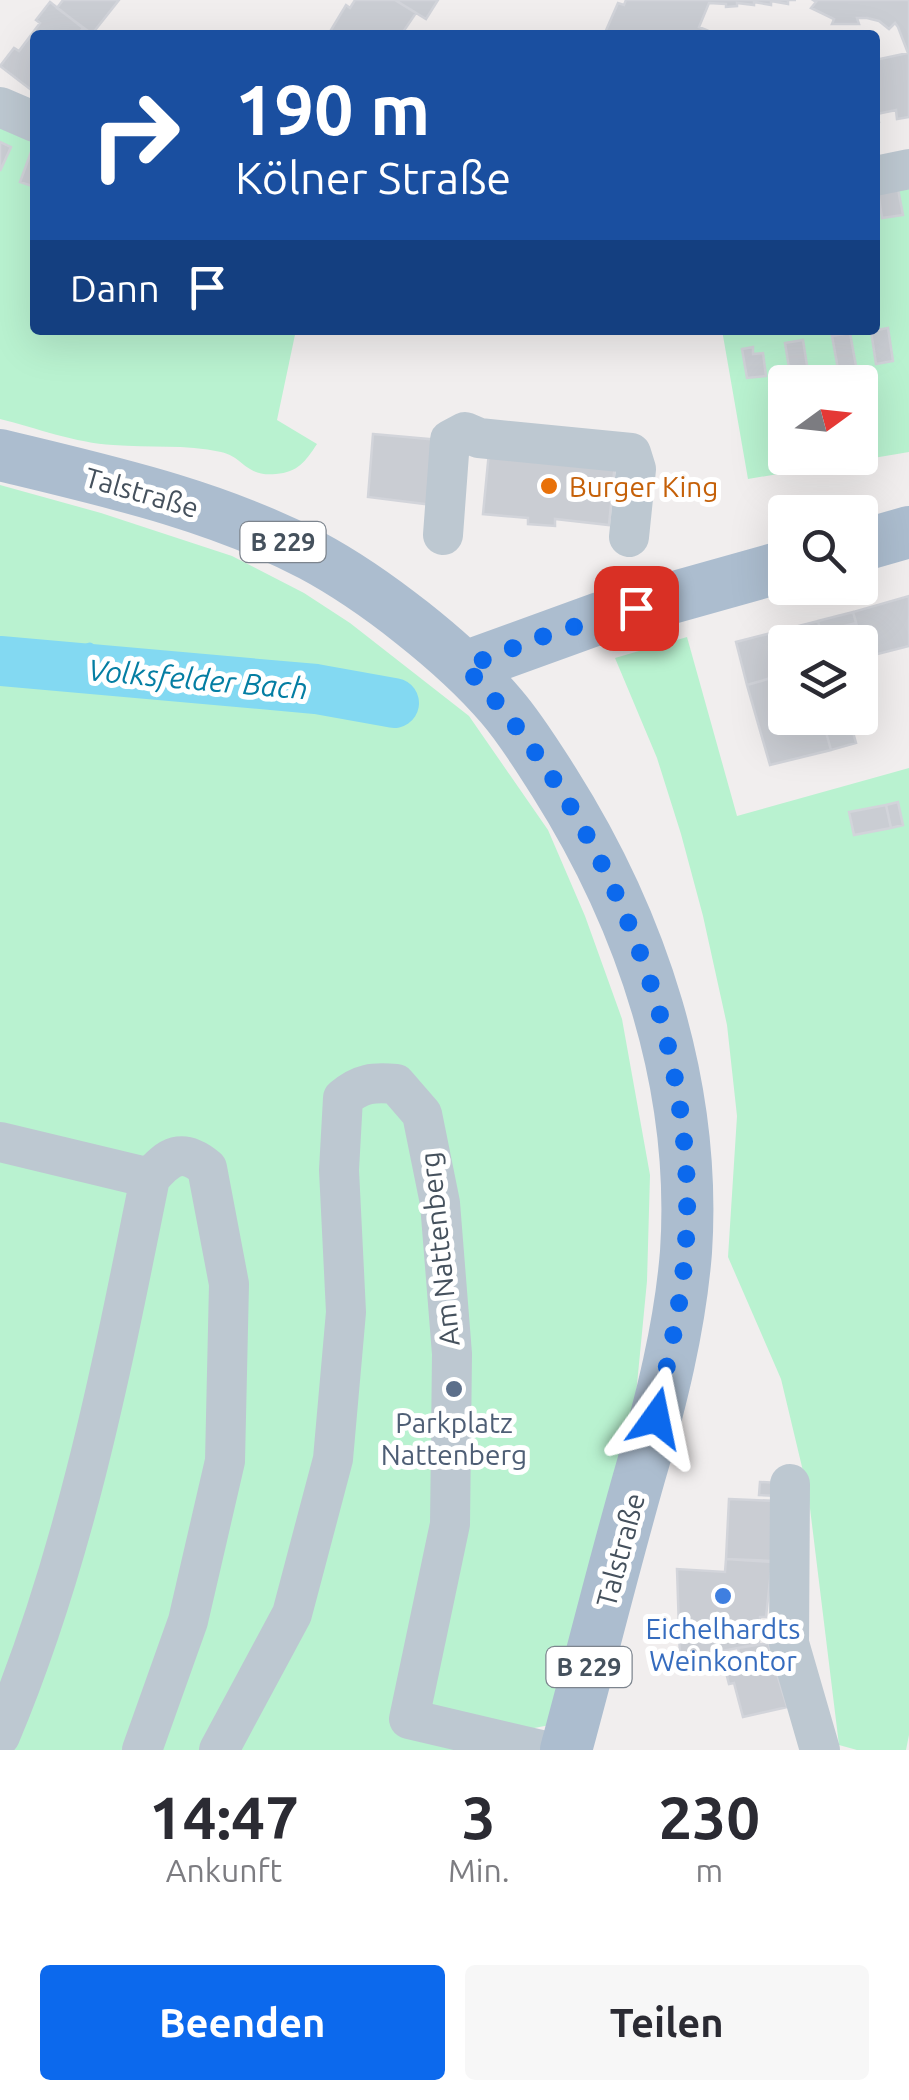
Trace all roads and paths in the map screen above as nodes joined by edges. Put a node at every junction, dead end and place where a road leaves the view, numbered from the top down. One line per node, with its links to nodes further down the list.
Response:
1 (0, 106): 2 (street)
2 (30, 120)
3 (909, 169): 4 (street)
4 (880, 175)
5 (0, 454): 11 (main road, Talstraße / B 229)
6 (909, 532): 9 (main road)
7 (443, 535): 8 (street)
8 (629, 537)
9 (878, 541)
10 (768, 571): 11 (main road)
11 (465, 667): 20 (main road, Talstraße / B 229)
12 (0, 1142): 13 (street)
13 (150, 1178): 15 (street); 17 (street)
14 (790, 1484): 21 (street)
15 (13, 1682): 16 (street)
16 (0, 1736)
17 (142, 1750)
18 (219, 1750): 19 (street, Am Nattenberg)
19 (541, 1750)
20 (566, 1750)
21 (820, 1750)

